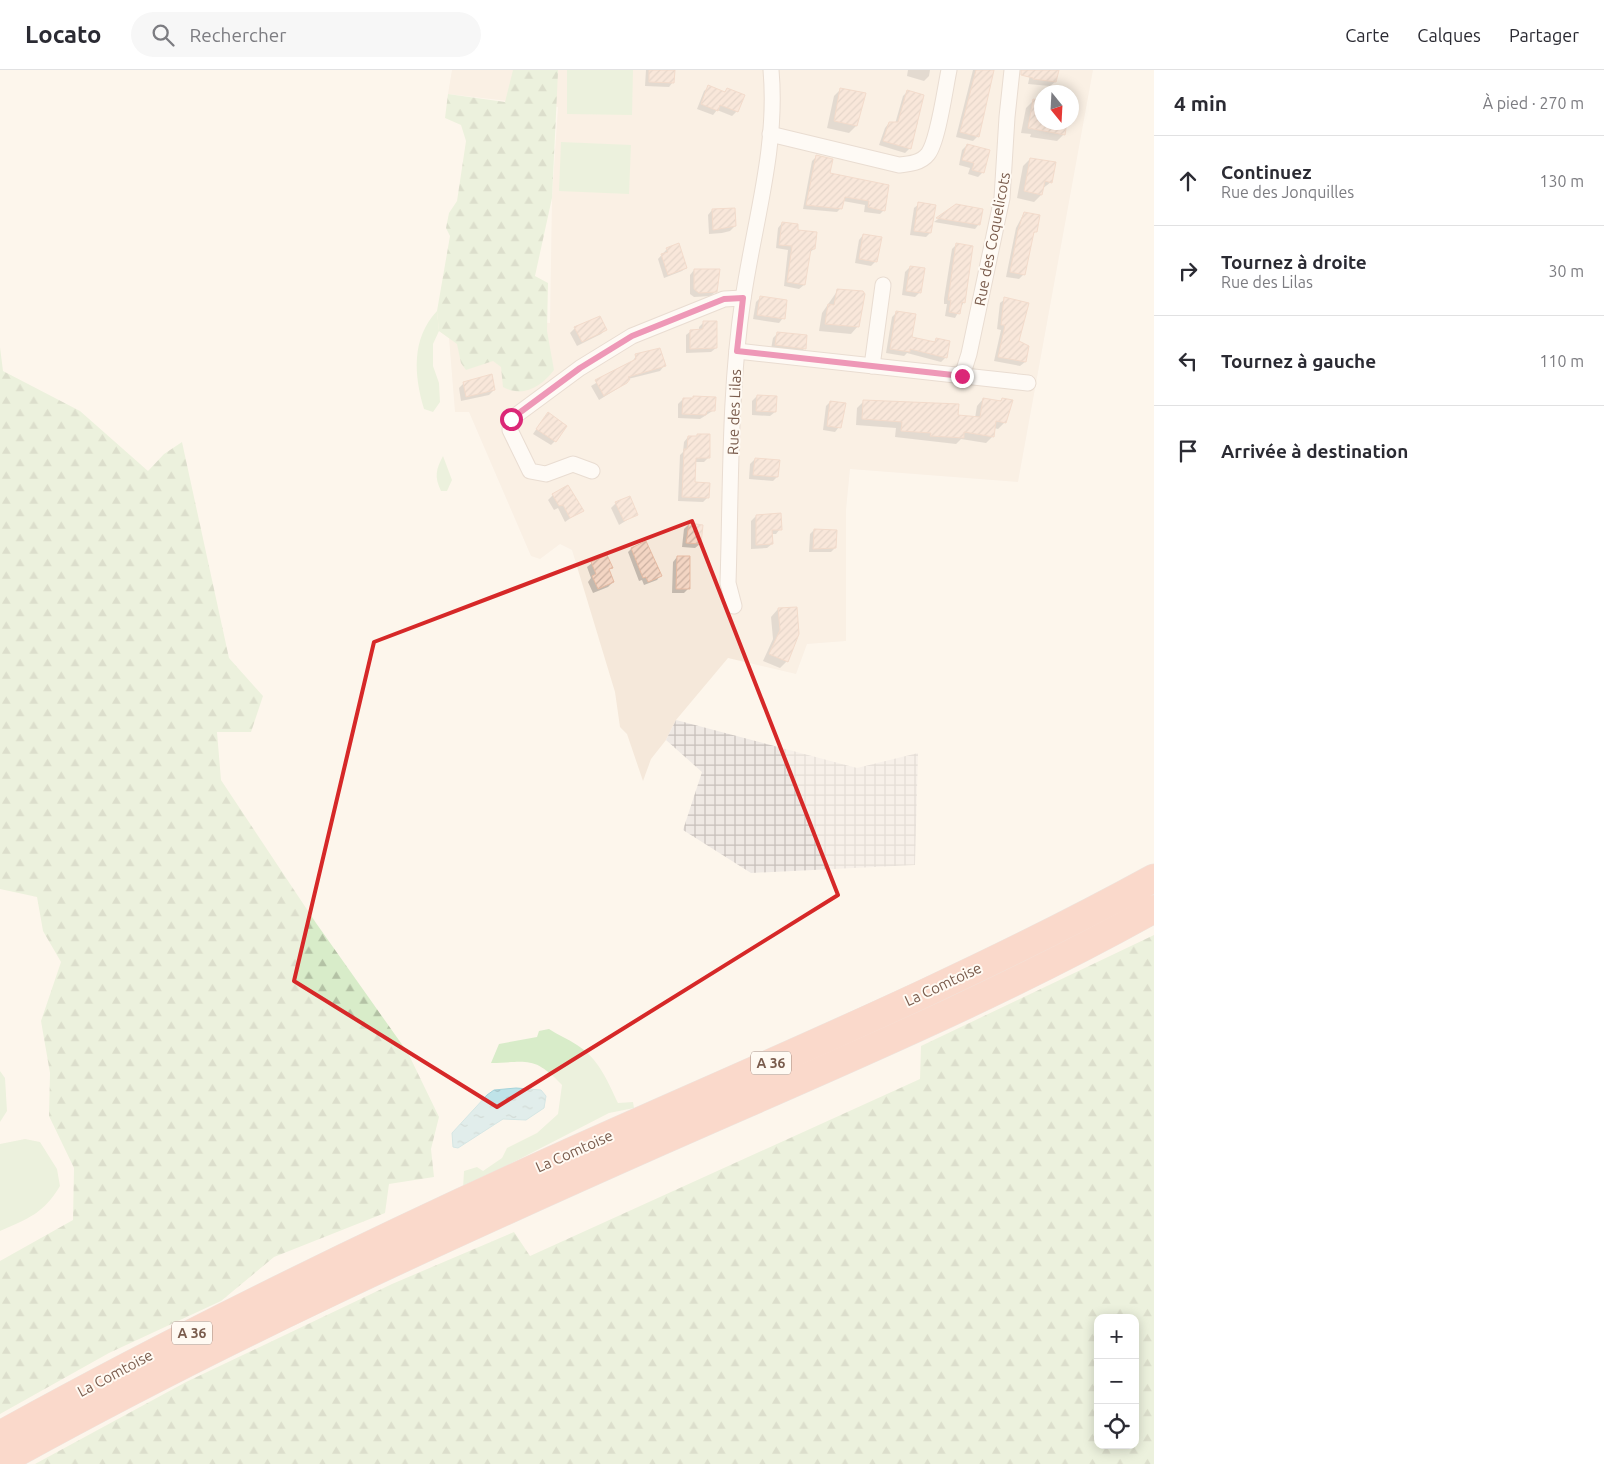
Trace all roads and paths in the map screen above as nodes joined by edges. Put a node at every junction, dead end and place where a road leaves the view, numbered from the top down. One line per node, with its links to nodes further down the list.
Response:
1 (772, 70): 4 (street, Rue des Lilas)
2 (949, 70): 4 (street)
3 (1012, 70): 9 (street, Rue des Coquelicots)
4 (770, 134): 6 (street, Rue des Lilas)
5 (883, 285): 8 (street)
6 (743, 298): 7 (street, Rue des Lilas); 11 (street)
7 (737, 351): 8 (street); 12 (street, Rue des Lilas)
8 (872, 366): 9 (street)
9 (962, 376): 10 (street)
10 (1028, 383)
11 (592, 471)
12 (734, 606)
13 (1154, 878): 17 (highway, La Comtoise / A 36)
14 (1154, 909): 16 (highway, La Comtoise / A 36)
15 (1154, 913): 16 (highway)
16 (1120, 928): 17 (highway, La Comtoise / A 36)
17 (390, 1250): 18 (highway, La Comtoise / A 36); 19 (highway, La Comtoise / A 36)
18 (0, 1434)
19 (0, 1462)

